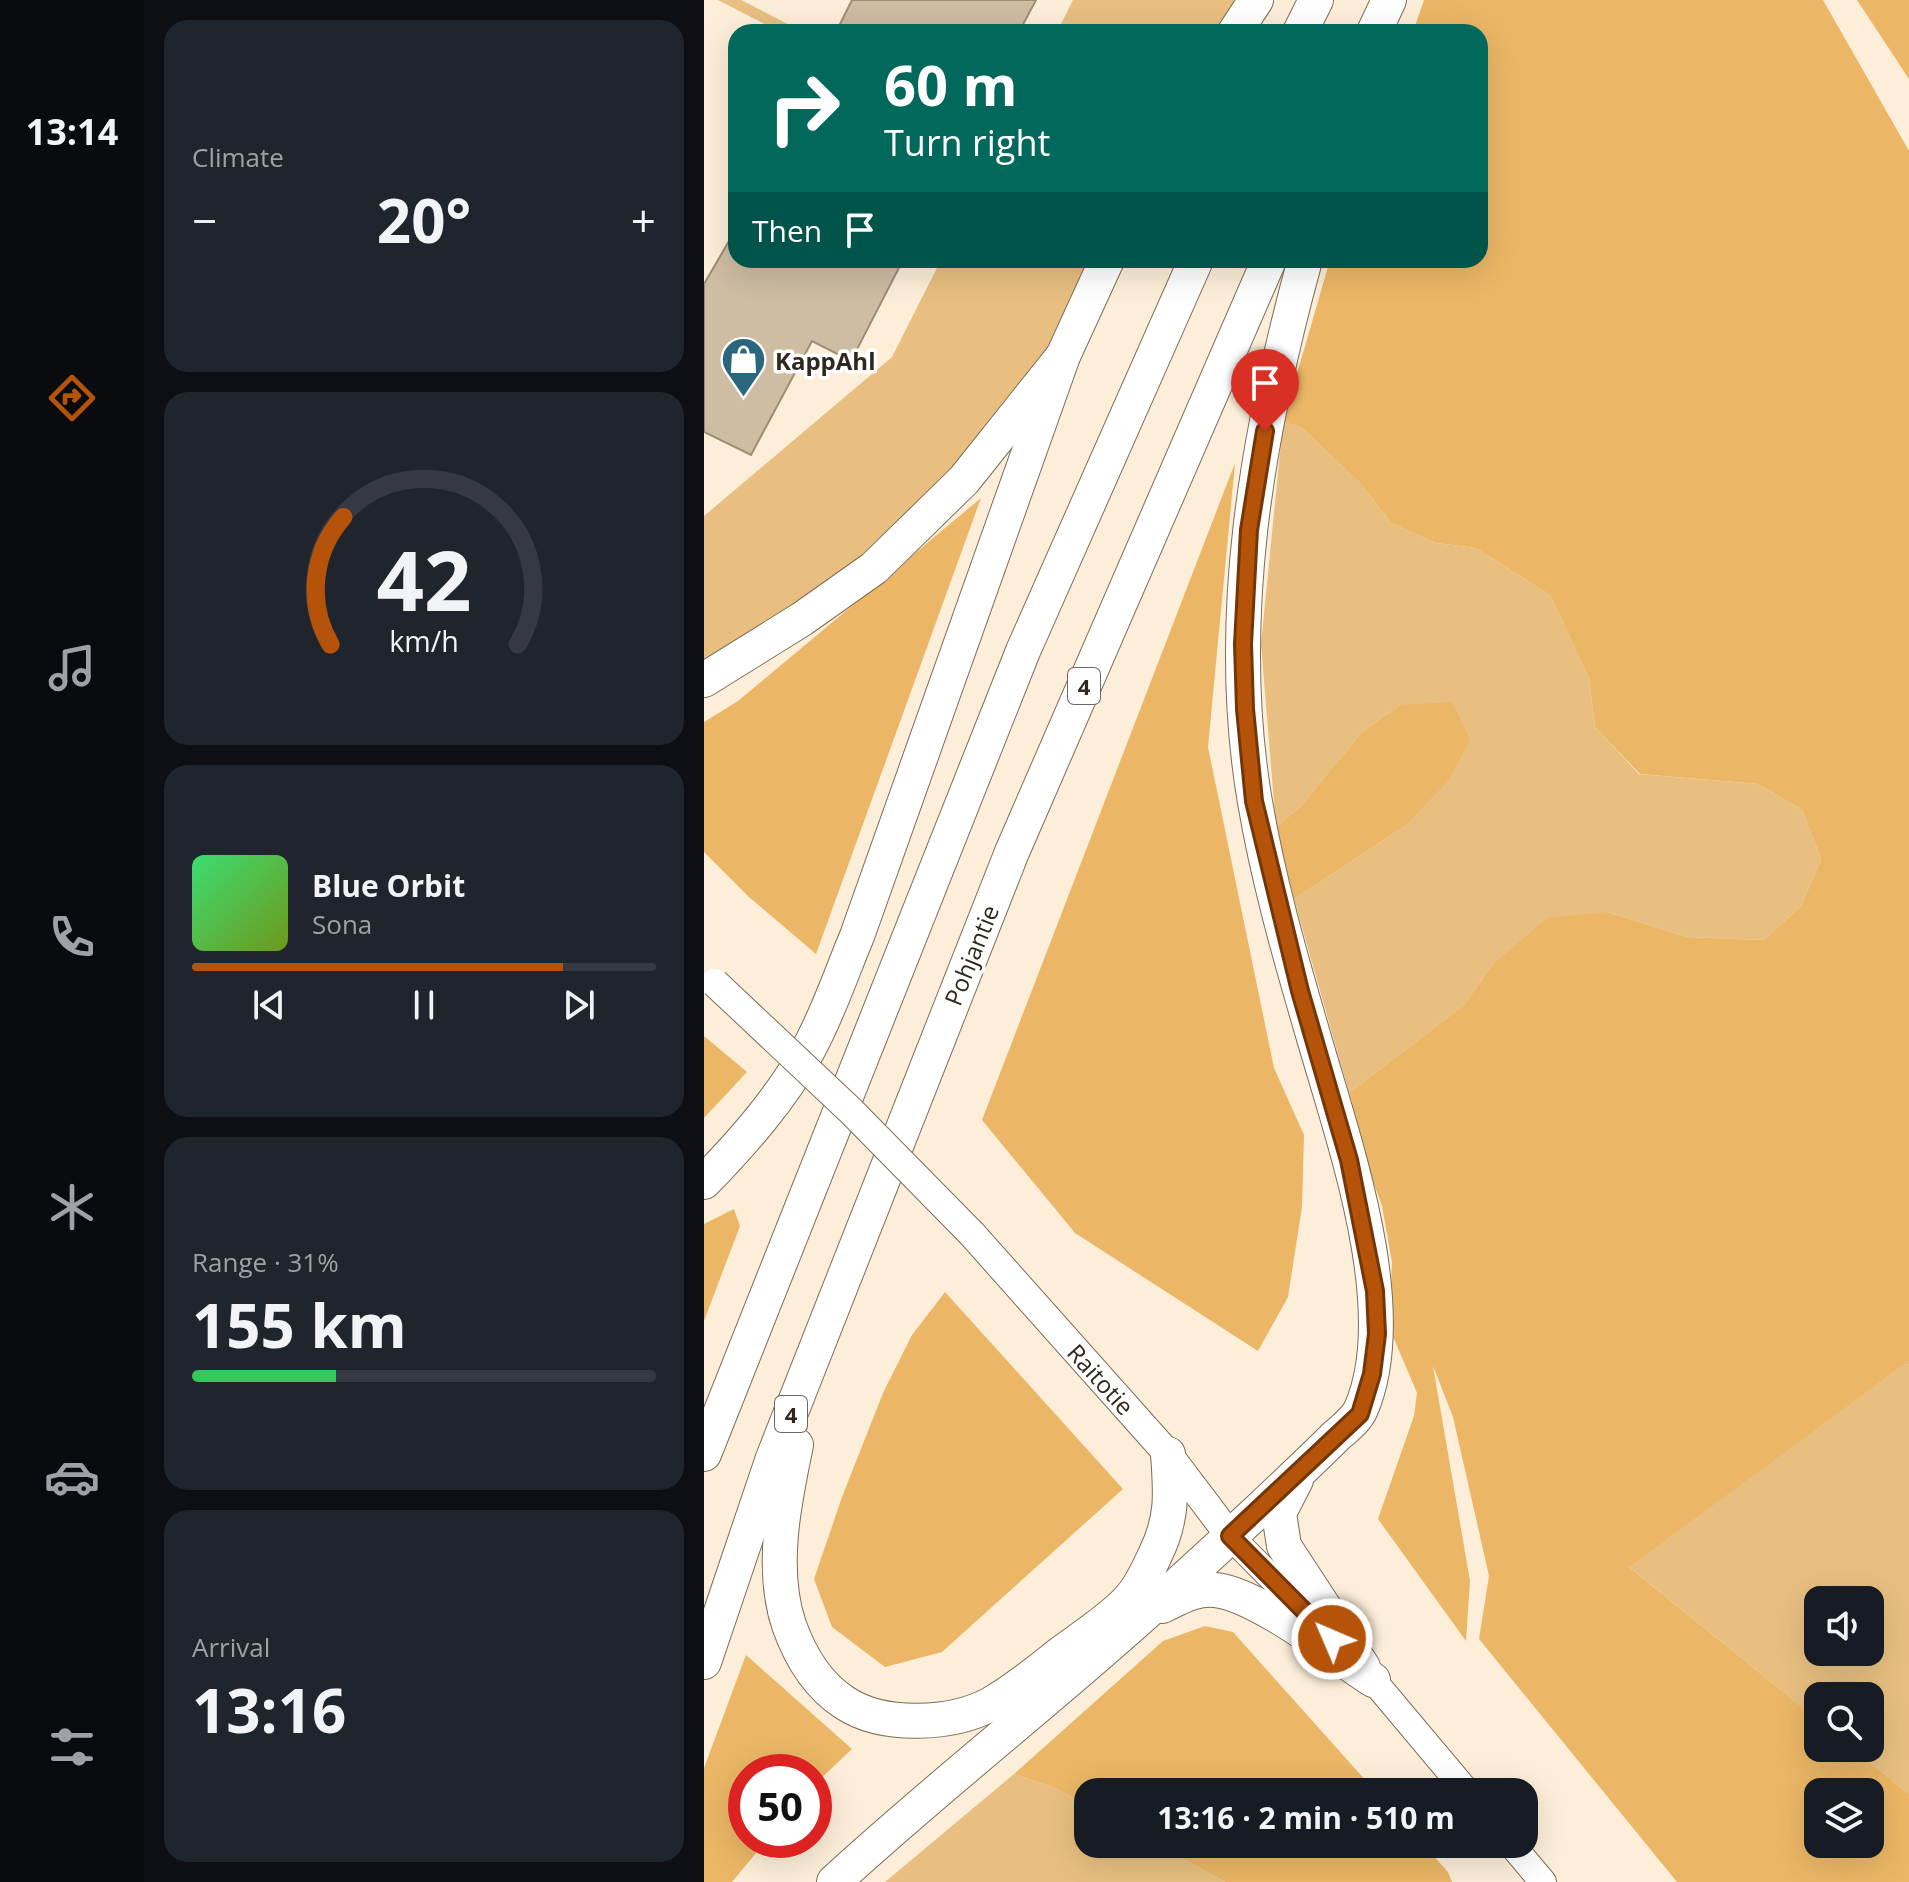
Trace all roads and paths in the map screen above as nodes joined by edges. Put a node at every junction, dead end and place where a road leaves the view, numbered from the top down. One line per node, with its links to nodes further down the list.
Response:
1 (1256, 0): 4 (highway)
2 (1316, 0): 5 (highway)
3 (1390, 0): 6 (highway); 7 (highway)
4 (1240, 24)
5 (1304, 24)
6 (1378, 24)
7 (1383, 24)
8 (1103, 268): 12 (highway)
9 (1192, 268): 17 (highway)
10 (1266, 268): 16 (highway, Pohjantie / 4)
11 (1303, 268): 19 (highway)
12 (1063, 356): 13 (highway); 15 (highway)
13 (704, 680)
14 (708, 977): 18 (main road, Raitotie, bridge)
15 (704, 1182)
16 (817, 1347): 18 (highway); 22 (highway, Pohjantie / 4)
17 (704, 1454)
18 (1168, 1454): 20 (main road, Raitotie)
19 (1305, 1467): 20 (highway); 23 (highway)
20 (1230, 1536): 21 (highway); 23 (main road, Raitotie)
21 (1147, 1613): 23 (highway); 26 (highway)
22 (704, 1662)
23 (1373, 1680): 24 (main road, Raitotie)
24 (1455, 1778)
25 (1523, 1858): 27 (main road)
26 (834, 1882)
27 (1543, 1882)

